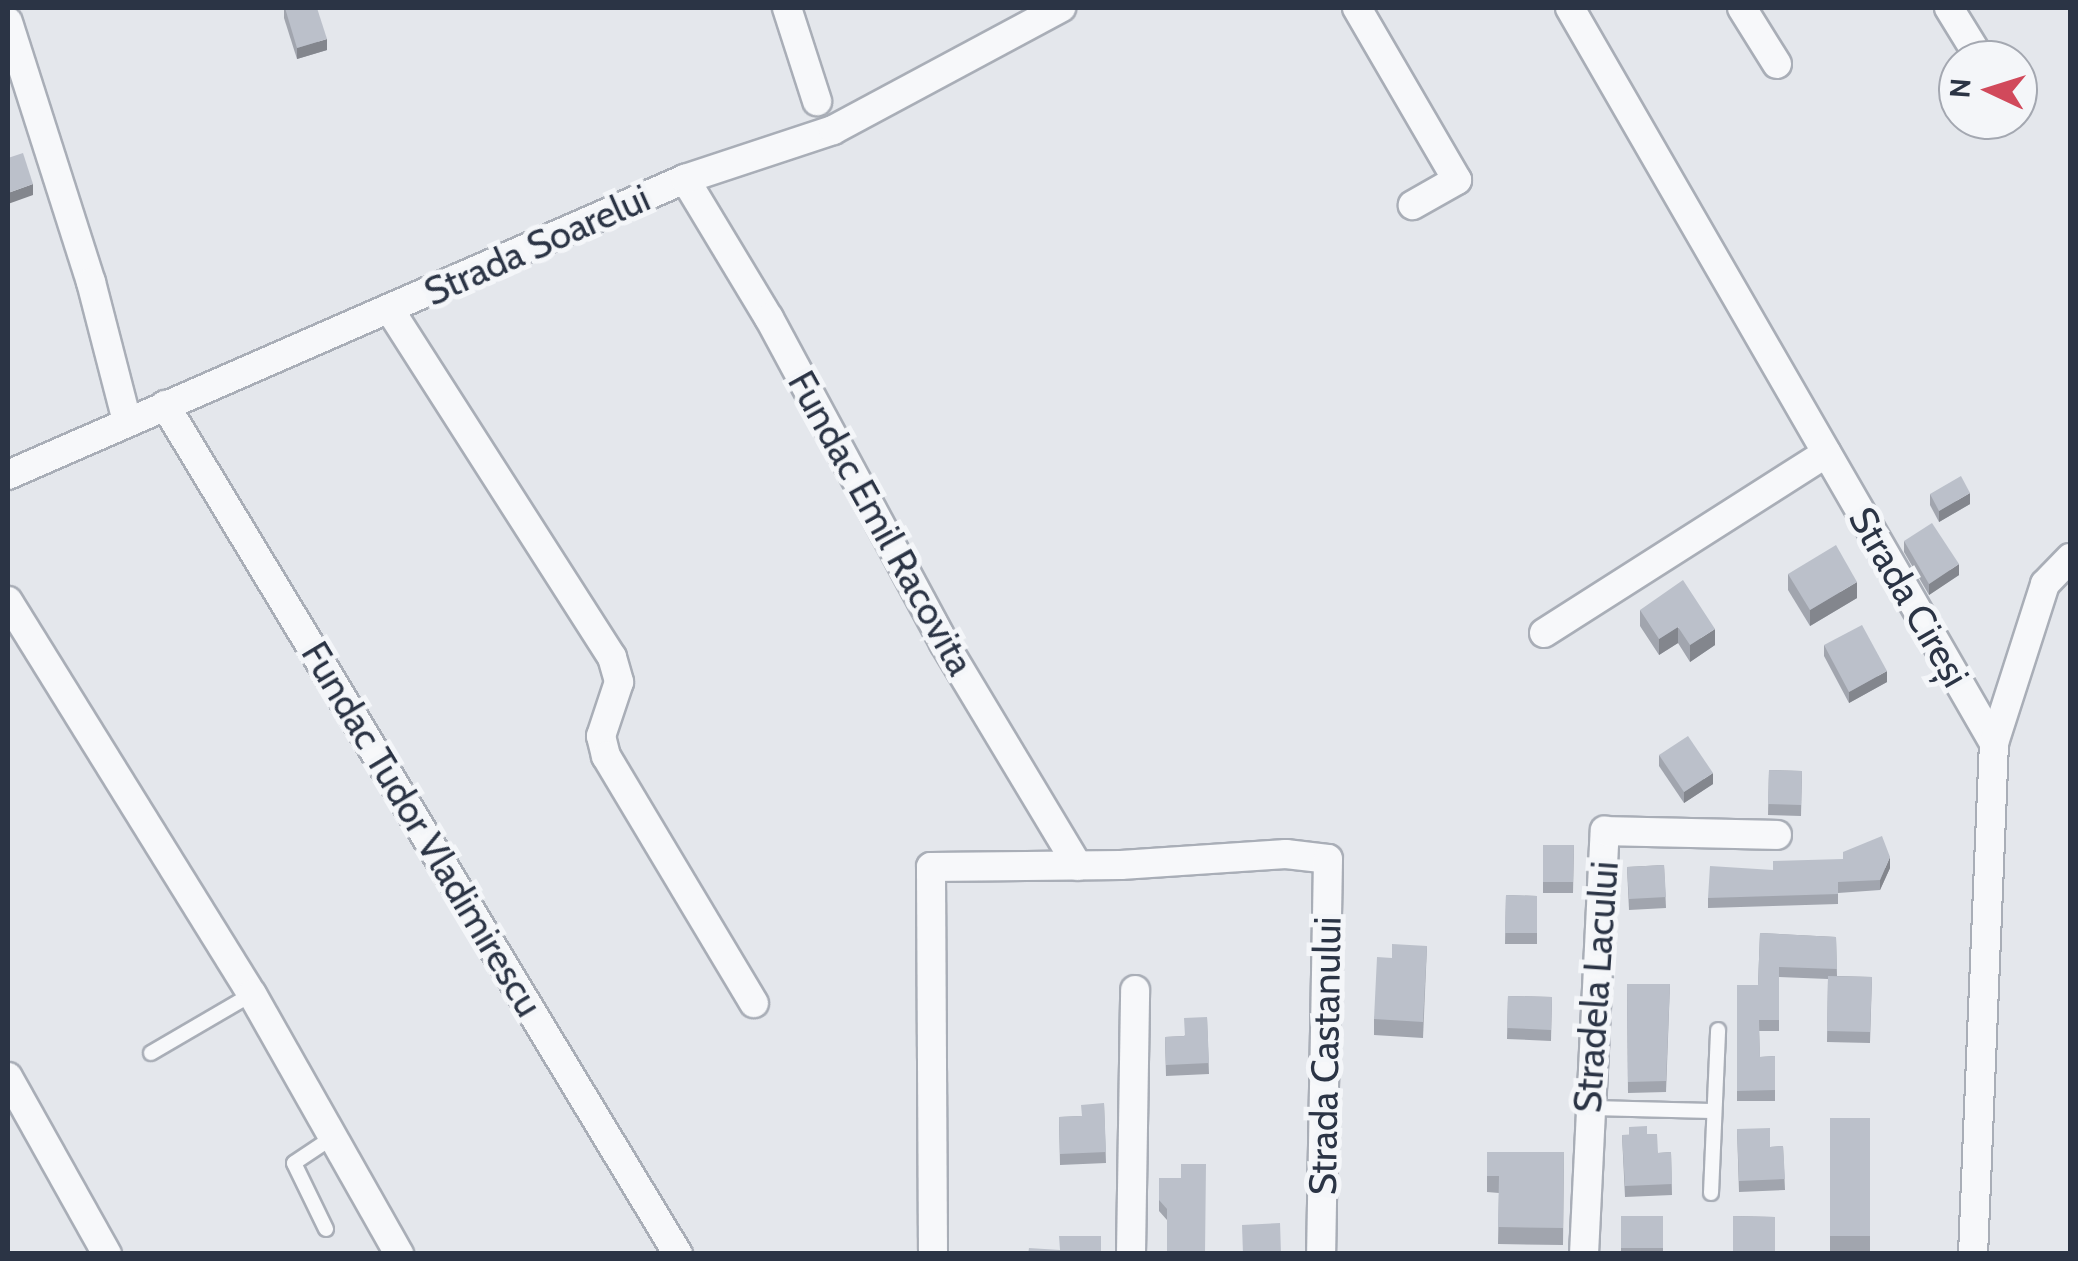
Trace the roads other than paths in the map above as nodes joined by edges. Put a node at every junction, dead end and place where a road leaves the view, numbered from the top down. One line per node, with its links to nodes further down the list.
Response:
1 (788, 8): 10 (street)
2 (1061, 8): 11 (street, Strada Soarelui)
3 (1358, 8): 12 (street)
4 (1570, 8): 16 (street, Strada Cireși)
5 (1742, 8): 9 (street)
6 (1950, 8): 8 (street)
7 (8, 22): 15 (street)
8 (1969, 40)
9 (1777, 64)
10 (817, 101)
11 (685, 179): 13 (street, Strada Soarelui); 23 (street, Fundac Emil Racovita)
12 (1413, 205)
13 (390, 310): 14 (street, Strada Soarelui); 26 (street)
14 (165, 405): 15 (street, Strada Soarelui); 37 (street, Fundac Tudor Vladimirescu)
15 (127, 422): 17 (street, Strada Soarelui)
16 (1827, 453): 20 (street); 21 (street, Strada Cireși)
17 (8, 475)
18 (2070, 558): 21 (street)
19 (8, 601): 25 (street)
20 (1544, 633)
21 (1994, 744): 42 (street)
22 (1777, 835): 30 (street, Stradela Lacului)
23 (1078, 866): 38 (street); 40 (street, Strada Castanului)
24 (1136, 990): 39 (street)
25 (252, 994): 28 (lane); 32 (street)
26 (754, 1002)
27 (1718, 1030): 31 (lane)
28 (151, 1053)
29 (8, 1077): 35 (street)
30 (1588, 1108): 31 (lane); 41 (street, Stradela Lacului)
31 (1714, 1110): 33 (lane)
32 (336, 1135): 34 (lane); 36 (street)
33 (1711, 1194)
34 (326, 1228)
35 (107, 1254)
36 (400, 1254)
37 (678, 1254)
38 (933, 1254)
39 (1130, 1254)
40 (1321, 1254)
41 (1584, 1254)
42 (1973, 1254)

